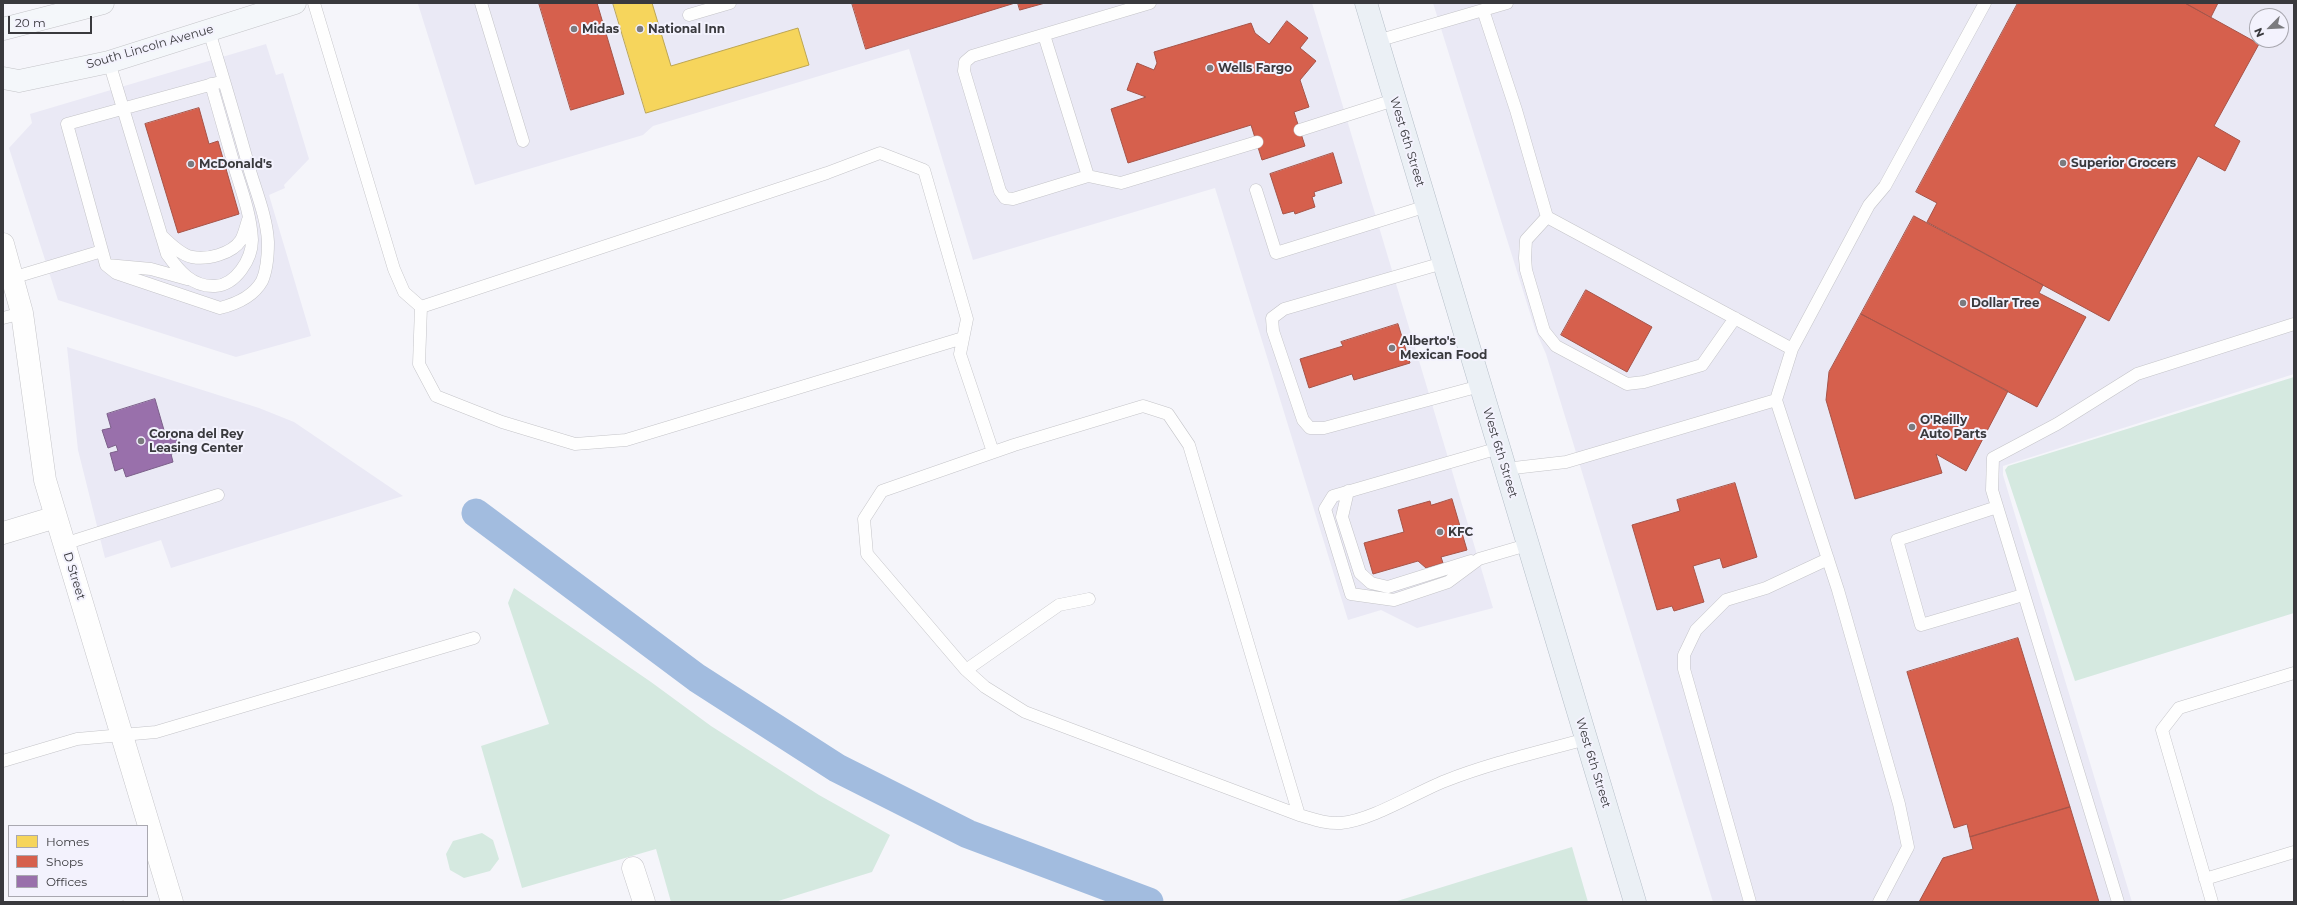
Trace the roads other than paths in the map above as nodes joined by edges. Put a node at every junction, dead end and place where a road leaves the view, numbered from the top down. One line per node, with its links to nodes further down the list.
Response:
1 (103, 3): 12 (main road)
2 (295, 3): 13 (main road, South Lincoln Avenue)
3 (314, 3): 37 (lane)
4 (481, 3): 23 (lane)
5 (730, 3): 11 (lane)
6 (1150, 3): 14 (lane)
7 (1366, 3): 15 (main road, West 6th Street)
8 (1507, 3): 10 (lane)
9 (1985, 3): 42 (lane)
10 (1483, 10): 15 (lane); 29 (lane)
11 (689, 15)
12 (3, 29)
13 (209, 31): 16 (main road, South Lincoln Avenue); 18 (lane)
14 (1044, 35): 25 (lane); 25 (lane)
15 (1377, 40): 20 (main road, West 6th Street)
16 (109, 62): 17 (main road, South Lincoln Avenue); 21 (lane)
17 (3, 78)
18 (224, 81): 19 (lane); 34 (lane)
19 (211, 84): 21 (lane); 28 (lane)
20 (1394, 100): 22 (lane); 27 (main road, West 6th Street)
21 (123, 109): 30 (lane); 32 (lane)
22 (1300, 130)
23 (523, 141)
24 (1257, 142): 25 (lane)
25 (1088, 176)
26 (1256, 190): 27 (lane)
27 (1427, 206): 33 (main road, West 6th Street)
28 (249, 217): 30 (lane); 36 (lane)
29 (1547, 217): 39 (lane); 39 (lane)
30 (160, 235): 36 (lane)
31 (3, 245): 35 (street, D Street)
32 (102, 251): 34 (lane); 35 (lane)
33 (1443, 263): 43 (main road, West 6th Street); 43 (lane)
34 (106, 265): 36 (lane)
35 (12, 278): 38 (street, D Street)
36 (192, 281)
37 (421, 307): 41 (lane); 41 (lane)
38 (13, 315): 51 (street, D Street)
39 (1735, 318): 42 (lane)
40 (2294, 324): 50 (lane)
41 (963, 338): 46 (lane)
42 (1792, 349): 44 (lane)
43 (1480, 386): 45 (main road, West 6th Street)
44 (1776, 400): 47 (lane); 56 (lane)
45 (1499, 448): 47 (main road, West 6th Street); 48 (lane)
46 (993, 452): 60 (lane); 65 (lane)
47 (1505, 470): 54 (main road, West 6th Street)
48 (1348, 491): 55 (lane); 55 (lane)
49 (218, 495): 53 (lane)
50 (1997, 507): 57 (lane); 57 (lane)
51 (56, 517): 52 (street); 53 (street, D Street)
52 (3, 533)
53 (64, 544): 62 (street, D Street)
54 (1527, 545): 55 (lane); 63 (main road, West 6th Street)
55 (1479, 559)
56 (1828, 559): 72 (lane); 73 (lane)
57 (2023, 595): 74 (lane)
58 (1089, 599): 60 (lane)
59 (474, 638): 62 (lane)
60 (966, 670): 65 (lane)
61 (2294, 673): 68 (lane)
62 (122, 736): 64 (lane); 69 (street, D Street)
63 (1586, 739): 65 (lane); 71 (main road, West 6th Street)
64 (3, 761)
65 (1299, 815)
66 (2294, 852): 68 (lane)
67 (633, 868): 70 (street)
68 (2205, 879): 75 (lane)
69 (172, 902)
70 (644, 902)
71 (1635, 902)
72 (1750, 902)
73 (1879, 902)
74 (2118, 902)
75 (2212, 902)

